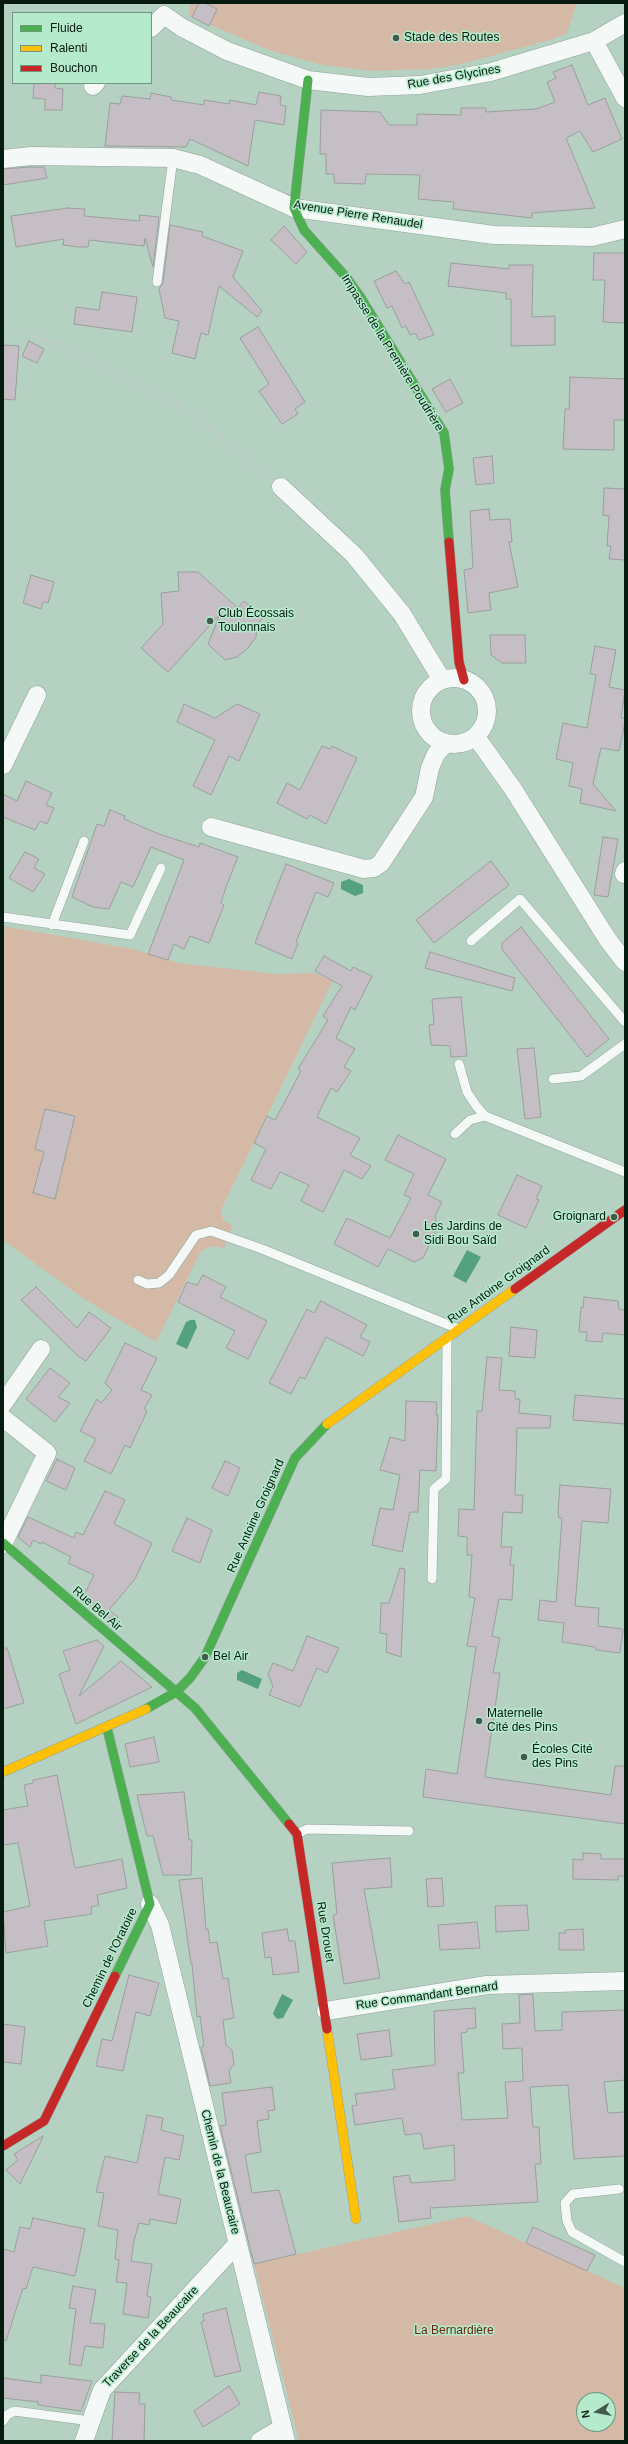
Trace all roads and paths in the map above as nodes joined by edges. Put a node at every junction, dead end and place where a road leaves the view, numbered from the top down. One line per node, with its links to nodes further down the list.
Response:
1 (625, 23): 3 (street, Rue des Glycines)
2 (152, 27): 4 (street, Rue des Glycines)
3 (594, 41): 4 (street, Rue des Glycines); 5 (street)
4 (308, 80): 8 (street)
5 (625, 98)
6 (173, 158): 7 (street, Avenue Pierre Renaudel); 8 (street, Avenue Pierre Renaudel); 10 (lane)
7 (3, 159)
8 (294, 208): 9 (street, Avenue Pierre Renaudel); 14 (street, Impasse de la Première Poudrière)
9 (625, 229)
10 (157, 282)
11 (3, 326): 12 (path)
12 (282, 487): 13 (street)
13 (442, 680): 14 (street); 17 (street)
14 (464, 680): 16 (street)
15 (37, 695): 18 (street)
16 (476, 737): 17 (street); 27 (street)
17 (445, 744): 19 (street)
18 (3, 765)
19 (211, 827)
20 (84, 841): 25 (lane)
21 (161, 868): 25 (lane)
22 (625, 871): 23 (street)
23 (624, 874)
24 (3, 917): 25 (lane)
25 (52, 924)
26 (471, 941): 28 (lane)
27 (625, 962)
28 (625, 1022)
29 (625, 1044): 31 (lane)
30 (459, 1064): 32 (lane)
31 (553, 1079)
32 (485, 1116): 33 (lane); 34 (lane)
33 (455, 1134)
34 (625, 1172)
35 (625, 1210): 37 (street, Rue Antoine Groignard)
36 (138, 1280): 37 (lane)
37 (458, 1329): 38 (street, Rue Antoine Groignard)
38 (447, 1337): 43 (lane); 44 (street, Rue Antoine Groignard)
39 (41, 1349): 40 (street)
40 (3, 1404)
41 (3, 1418): 42 (street)
42 (3, 1544): 44 (street, Rue Bel Air)
43 (432, 1579)
44 (176, 1692): 45 (street, Rue Antoine Groignard); 48 (street, Rue Drouet)
45 (107, 1728): 46 (street, Rue Antoine Groignard); 49 (street, Chemin de l'Oratoire)
46 (3, 1772)
47 (409, 1831): 48 (lane)
48 (297, 1834): 51 (street, Rue Drouet)
49 (150, 1904): 52 (street, Chemin de l'Oratoire); 55 (street, Chemin de la Beaucaire)
50 (625, 1981): 51 (street, Rue Commandant Bernard)
51 (326, 2011): 54 (street, Rue Drouet)
52 (3, 2146)
53 (619, 2189): 56 (lane)
54 (356, 2219)
55 (237, 2244): 58 (street, Traverse de la Beaucaire); 59 (street, Chemin de la Beaucaire)
56 (625, 2262)
57 (3, 2421): 58 (lane)
58 (91, 2421): 60 (street, Traverse de la Beaucaire)
59 (284, 2434): 61 (street)
60 (84, 2441)
61 (260, 2441)

